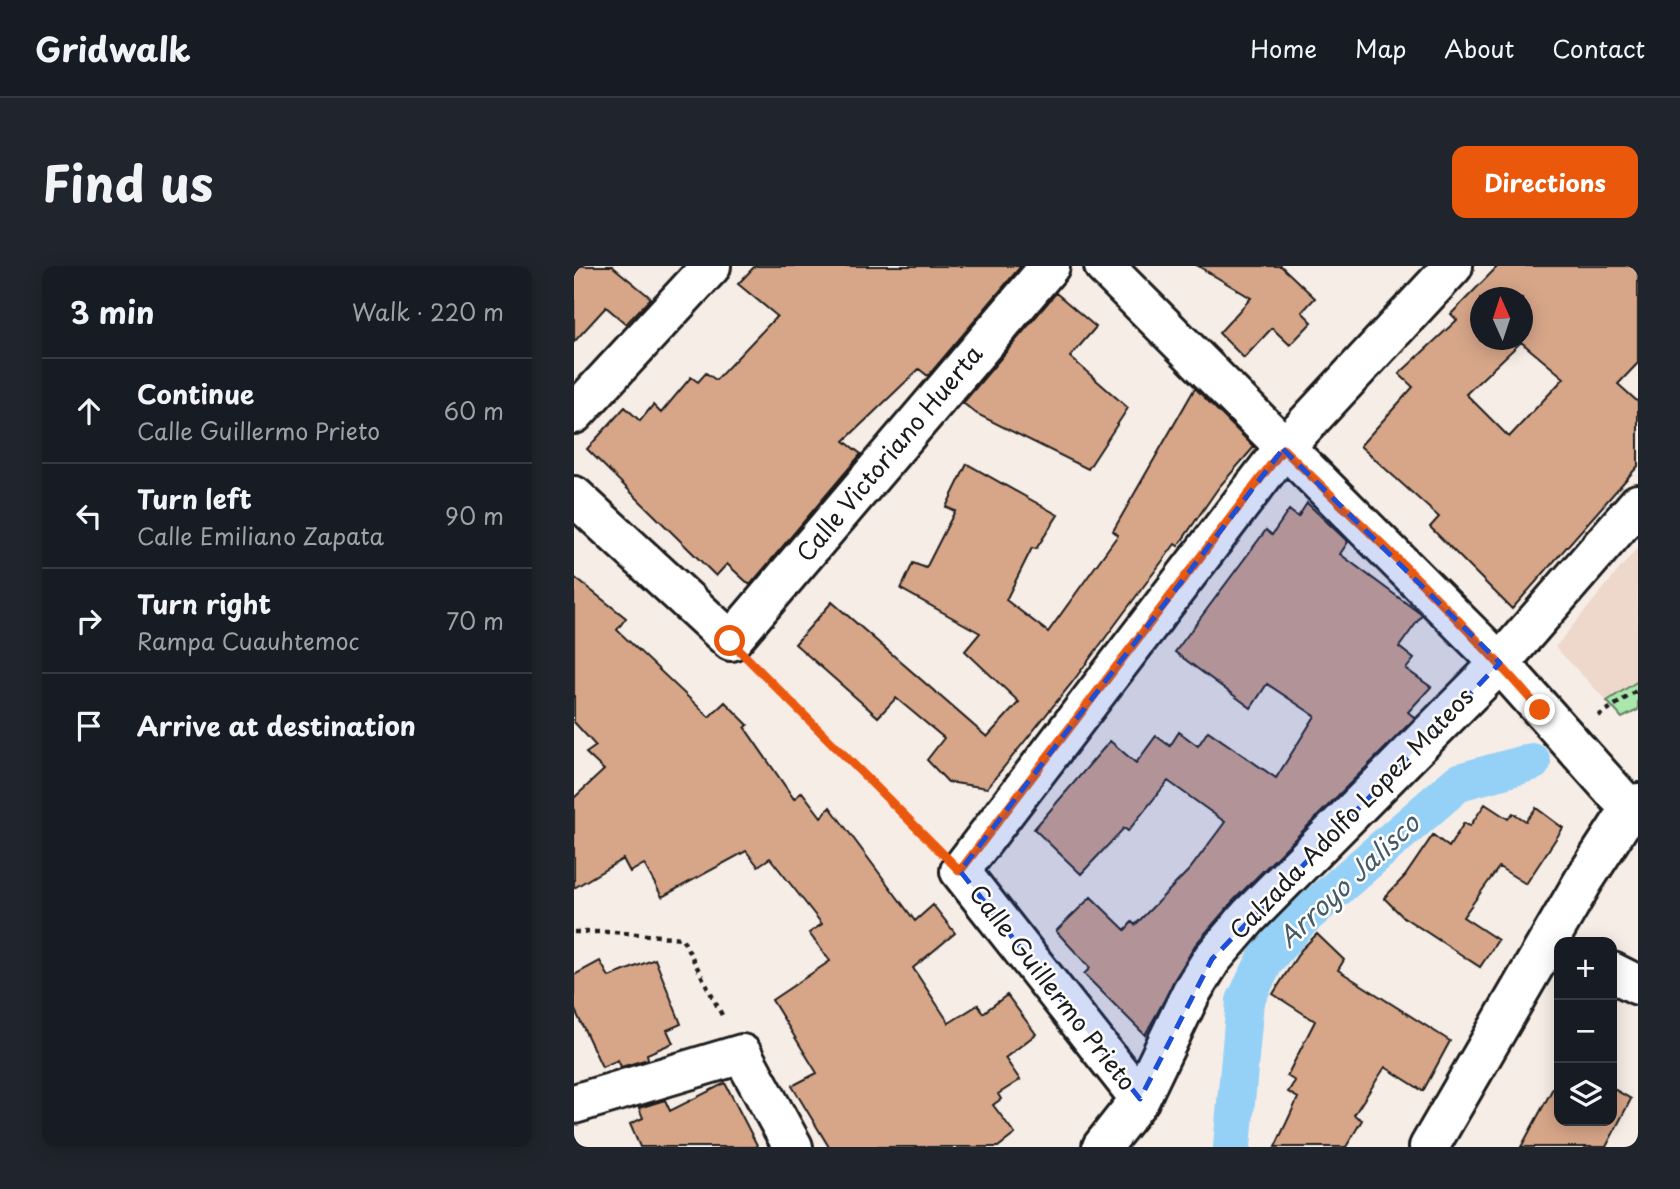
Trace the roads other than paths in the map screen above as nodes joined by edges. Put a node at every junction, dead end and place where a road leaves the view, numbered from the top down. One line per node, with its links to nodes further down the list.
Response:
1 (711, 266): 5 (street)
2 (1050, 266): 7 (street, Calle Victoriano Huerta)
3 (1104, 266): 6 (street)
4 (1453, 266): 6 (street)
5 (574, 414)
6 (1283, 449): 9 (street); 15 (street, Calle Guillermo Prieto)
7 (574, 496)
8 (1638, 504): 9 (street, Calzada Adolfo Lopez Mateos)
9 (1500, 663): 10 (street); 15 (street, Calzada Adolfo Lopez Mateos)
10 (1634, 806): 11 (street)
11 (1558, 937)
12 (1554, 946): 19 (street)
13 (1617, 974): 14 (street)
14 (1638, 985)
15 (1140, 1099): 18 (street, Calzada Adolfo Lopez Mateos)
16 (574, 1104): 17 (street)
17 (793, 1147)
18 (1102, 1147)
19 (1429, 1147)

